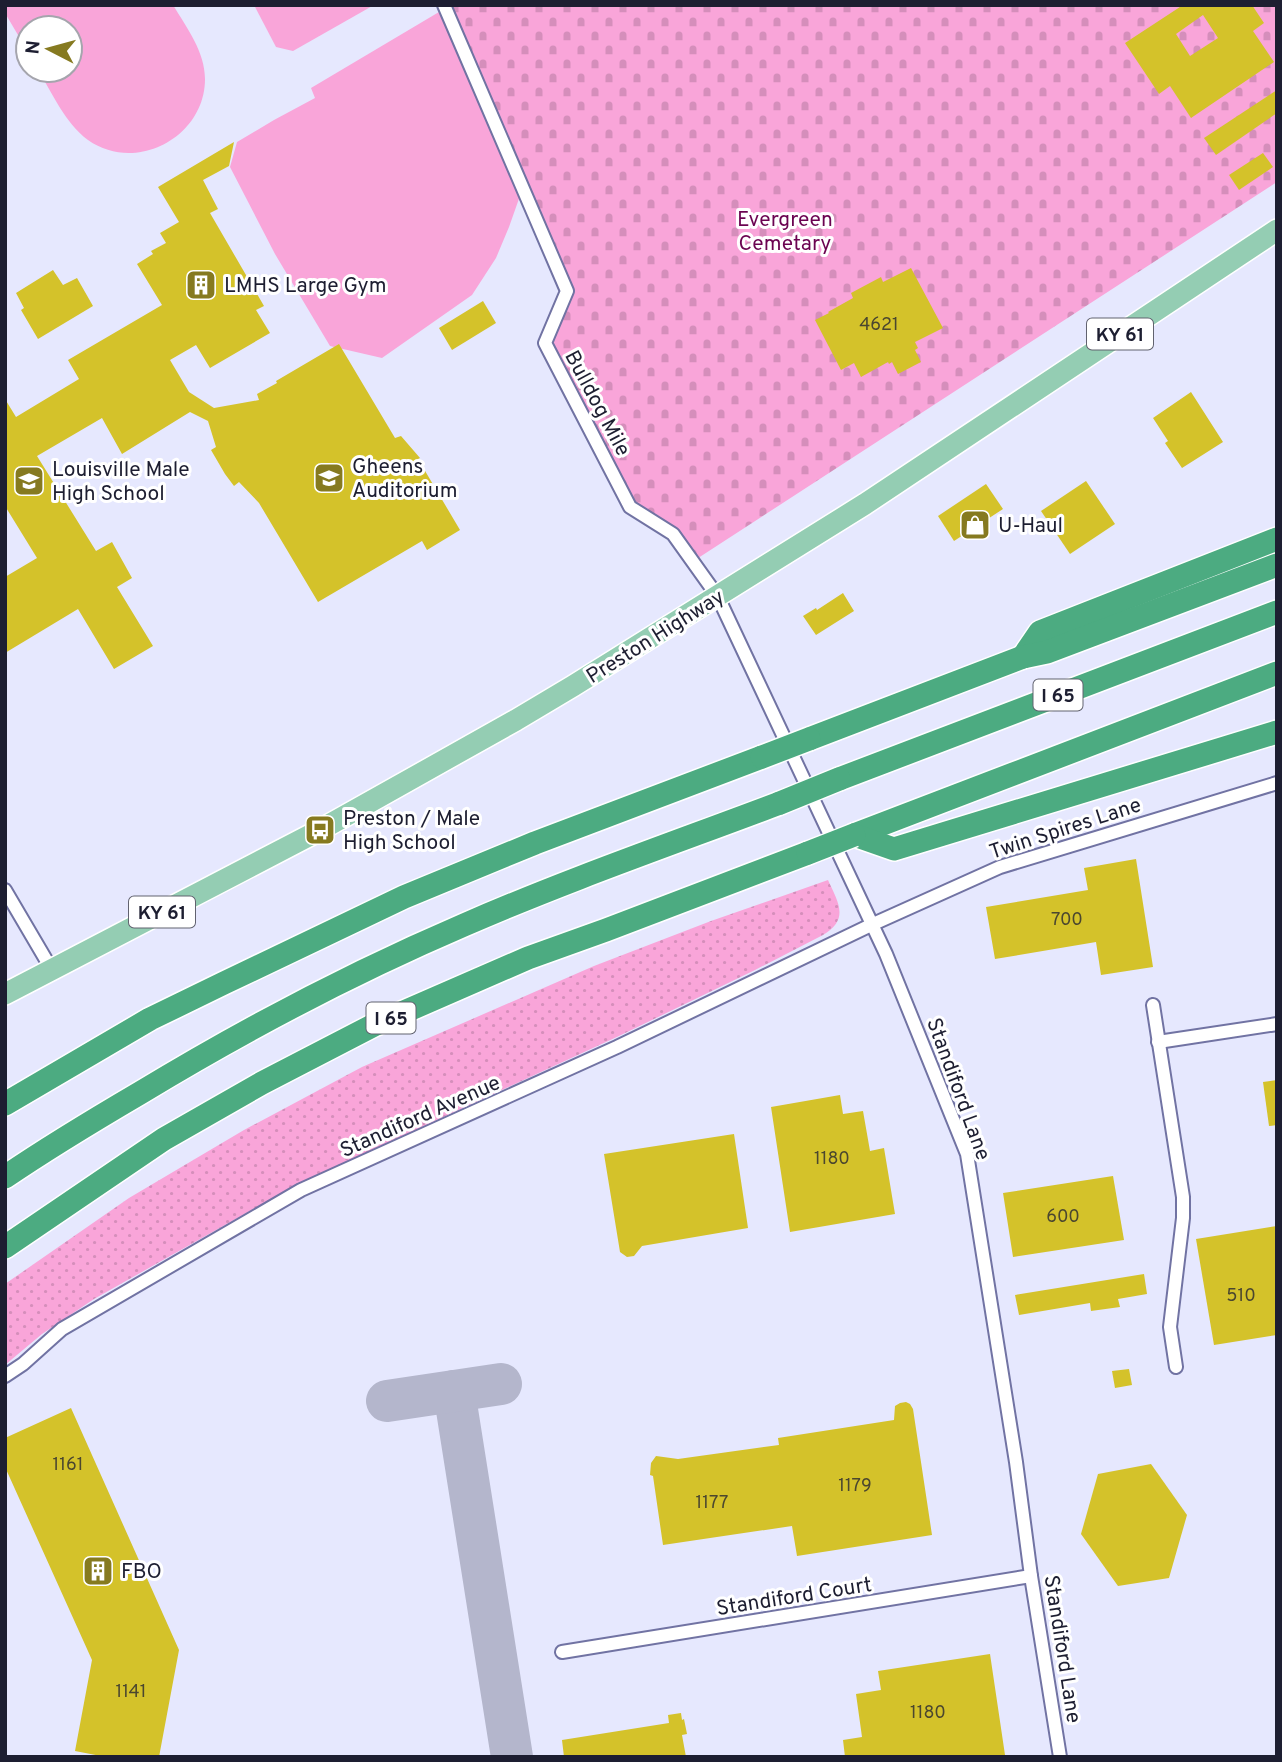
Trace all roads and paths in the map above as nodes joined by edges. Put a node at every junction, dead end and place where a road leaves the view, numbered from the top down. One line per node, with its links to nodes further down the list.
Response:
1 (444, 5): 5 (street, Bulldog Mile)
2 (1277, 230): 5 (main road, Preston Highway / KY 61)
3 (1277, 539): 7 (highway)
4 (1277, 565): 7 (highway)
5 (718, 597): 13 (street, Standiford Lane); 14 (main road, Preston Highway / KY 61)
6 (1277, 612): 20 (highway, I 65, bridge)
7 (1023, 657): 19 (highway, bridge)
8 (1277, 673): 11 (highway, I 65)
9 (1277, 732): 11 (highway)
10 (1277, 783): 13 (street, Twin Spires Lane)
11 (854, 835): 21 (highway, I 65, bridge)
12 (5, 890): 14 (street)
13 (871, 925): 23 (street, Standiford Avenue); 24 (street, Standiford Lane)
14 (52, 970): 15 (main road, Preston Highway / KY 61)
15 (5, 994)
16 (1153, 1005): 18 (street)
17 (1277, 1024): 18 (street)
18 (1158, 1042): 22 (street)
19 (5, 1104)
20 (5, 1177)
21 (5, 1247)
22 (1175, 1367)
23 (5, 1376)
24 (1031, 1576): 25 (street, Standiford Court); 26 (street, Standiford Lane)
25 (562, 1652)
26 (1060, 1757)

